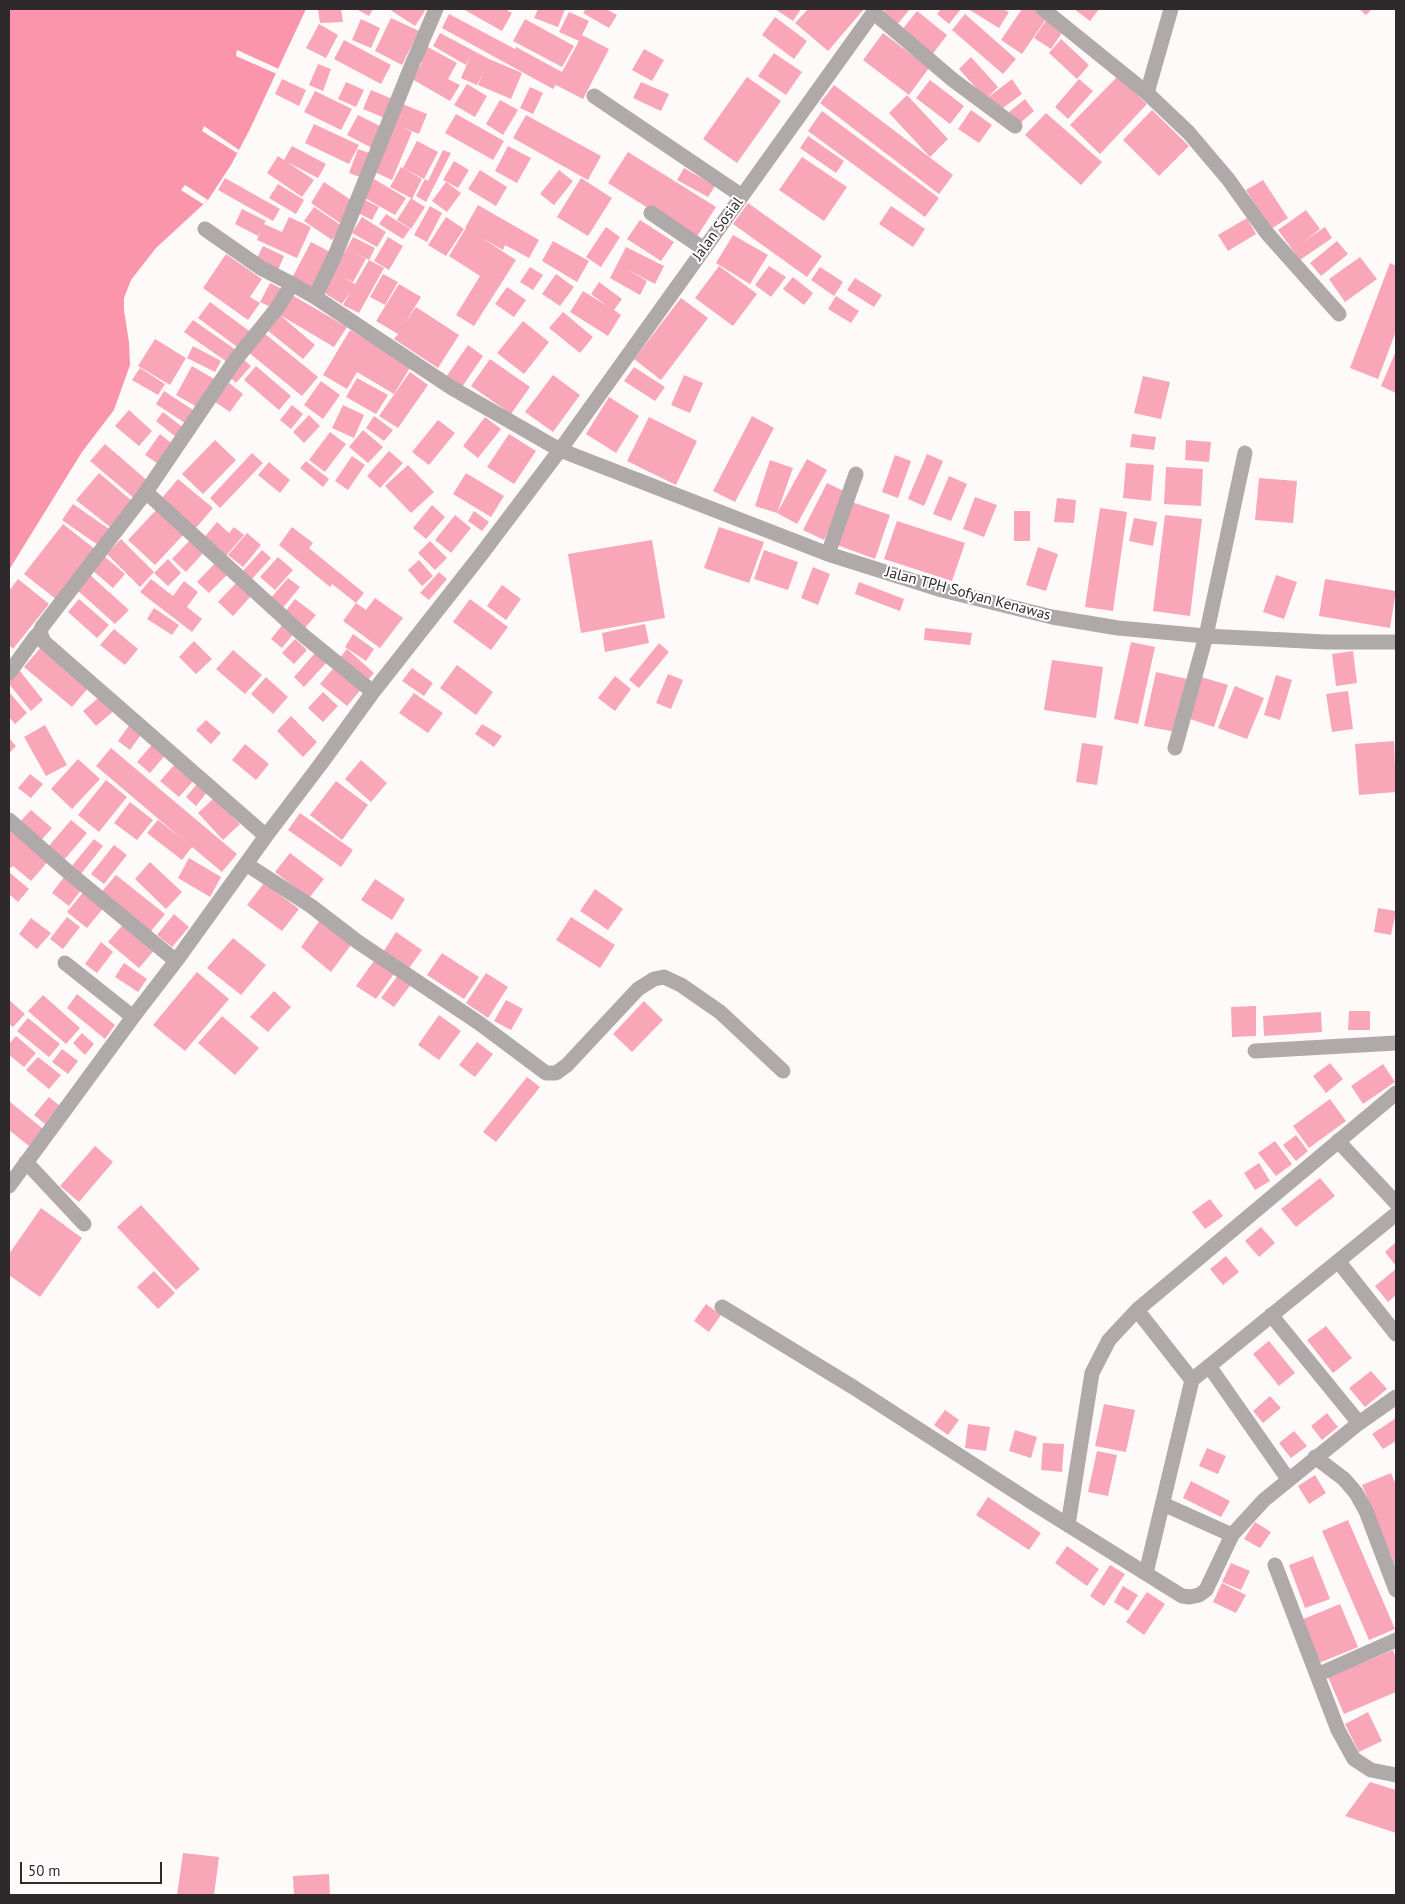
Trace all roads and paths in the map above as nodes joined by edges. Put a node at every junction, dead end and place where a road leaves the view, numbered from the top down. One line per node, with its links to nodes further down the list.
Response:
1 (436, 9): 13 (street)
2 (1043, 9): 5 (street)
3 (1171, 9): 5 (street)
4 (875, 11): 7 (street); 8 (street, Jalan Sosial)
5 (1148, 94): 14 (street)
6 (594, 96): 8 (street)
7 (1015, 126)
8 (742, 196): 11 (street, Jalan Sosial)
9 (651, 213): 11 (street)
10 (205, 229): 12 (street, Jalan TPH Sofyan Kenawas)
11 (704, 249): 15 (street, Jalan Sosial)
12 (292, 284): 13 (street, Jalan TPH Sofyan Kenawas); 18 (street)
13 (315, 297): 15 (street, Jalan TPH Sofyan Kenawas)
14 (1339, 314)
15 (560, 450): 19 (street, Jalan TPH Sofyan Kenawas); 24 (street, Jalan Sosial)
16 (1245, 453): 21 (street)
17 (856, 474): 19 (street)
18 (146, 492): 20 (street); 24 (street)
19 (828, 554): 21 (street, Jalan TPH Sofyan Kenawas)
20 (40, 632): 23 (street); 27 (street)
21 (1206, 636): 22 (street, Jalan TPH Sofyan Kenawas); 25 (street)
22 (1396, 642)
23 (9, 673)
24 (373, 692): 27 (street, Jalan Sosial)
25 (1175, 748)
26 (9, 820): 29 (street)
27 (266, 836): 28 (street, Jalan Sosial)
28 (246, 864): 29 (street, Jalan Sosial); 34 (street)
29 (176, 961): 31 (street, Jalan Sosial)
30 (65, 963): 31 (street)
31 (133, 1017): 37 (street, Jalan Sosial)
32 (1396, 1043): 33 (street)
33 (1255, 1051)
34 (783, 1071)
35 (1396, 1093): 36 (street)
36 (1338, 1142): 39 (street); 44 (street)
37 (26, 1162): 38 (street, Jalan Sosial); 41 (street)
38 (9, 1186)
39 (1396, 1203)
40 (1396, 1214): 42 (street)
41 (84, 1224)
42 (1338, 1261): 45 (street); 46 (street)
43 (722, 1307): 54 (street)
44 (1137, 1310): 48 (street); 54 (street)
45 (1271, 1315): 47 (street); 50 (street)
46 (1396, 1334)
47 (1209, 1366): 48 (street); 52 (street)
48 (1192, 1380): 53 (street)
49 (1396, 1397): 50 (street)
50 (1359, 1423): 51 (street)
51 (1315, 1458): 52 (street); 58 (street)
52 (1288, 1479): 55 (street)
53 (1163, 1504): 55 (street); 57 (street)
54 (1068, 1525): 57 (street)
55 (1232, 1535): 57 (street)
56 (1275, 1566): 60 (street)
57 (1146, 1573)
58 (1396, 1590)
59 (1396, 1640): 60 (street)
60 (1317, 1675): 61 (street)
61 (1393, 1772)

